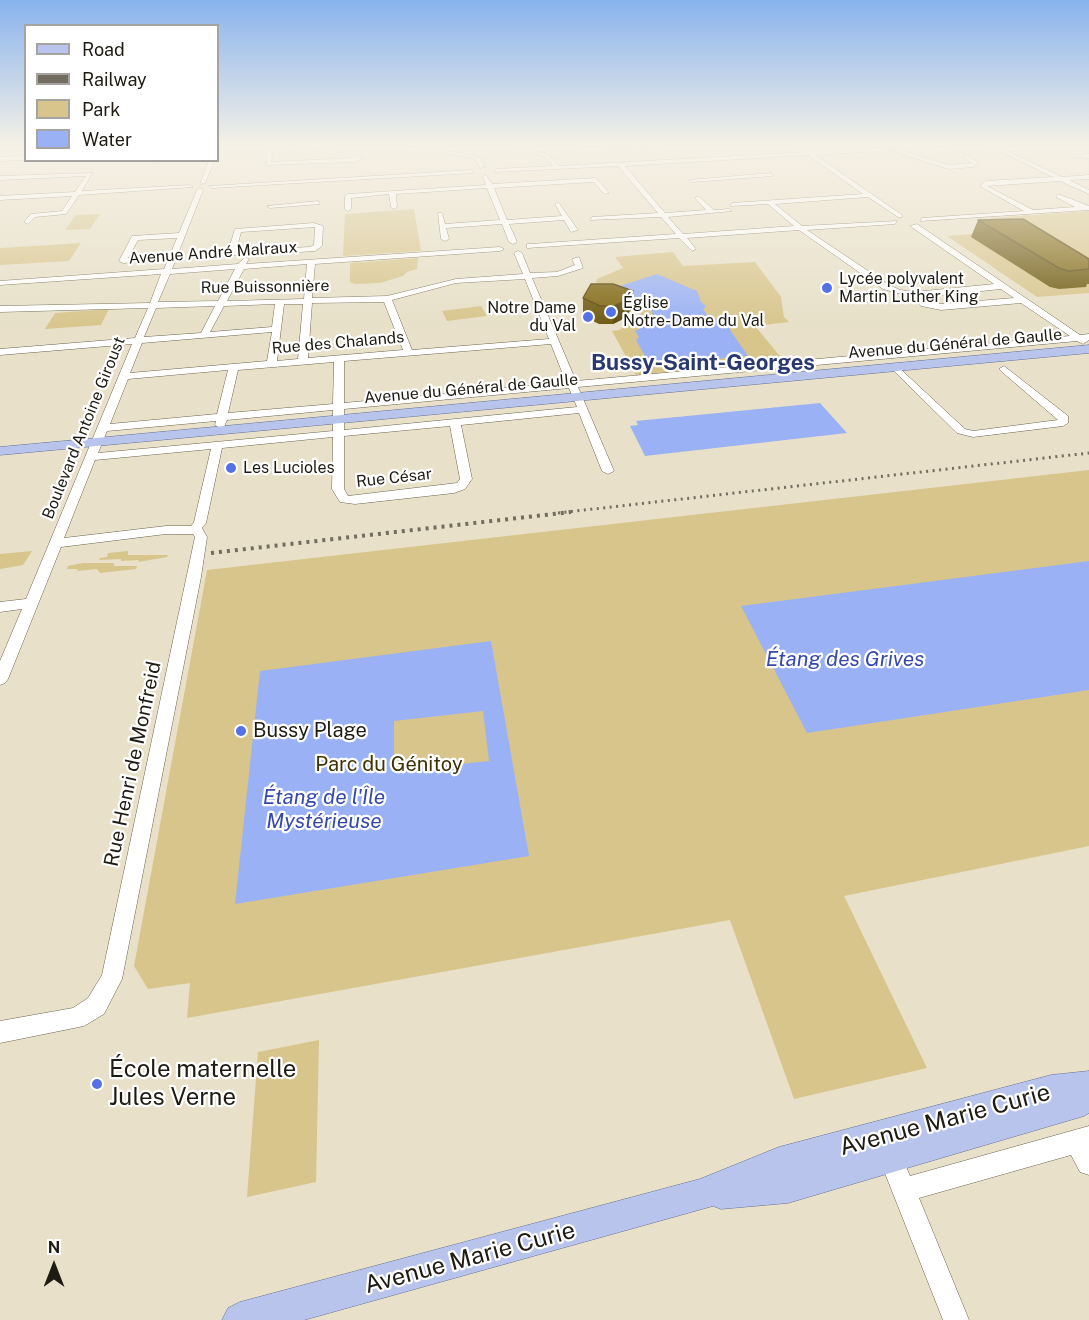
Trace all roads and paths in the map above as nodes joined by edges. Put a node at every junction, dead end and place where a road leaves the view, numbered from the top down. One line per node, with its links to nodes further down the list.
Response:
1 (69, 206): 25 (street)
2 (194, 206): 30 (street, Boulevard Antoine Giroust)
3 (270, 206): 4 (street)
4 (279, 206)
5 (348, 206): 14 (street)
6 (499, 206): 26 (street)
7 (559, 206): 21 (street)
8 (655, 206): 20 (street)
9 (706, 206): 17 (street)
10 (746, 206): 17 (street)
11 (773, 206): 28 (street)
12 (887, 206): 24 (street)
13 (1020, 206): 18 (street)
14 (348, 209)
15 (1086, 209): 18 (street)
16 (608, 211): 22 (street)
17 (712, 212): 20 (street)
18 (1032, 212): 24 (street)
19 (441, 213): 27 (street)
20 (663, 215): 22 (street); 31 (street)
21 (566, 218): 26 (street); 29 (street)
22 (613, 218): 23 (street)
23 (592, 219)
24 (908, 221): 28 (street); 48 (street)
25 (28, 222)
26 (506, 222): 27 (street); 34 (street)
27 (442, 226): 33 (street)
28 (798, 228): 31 (street); 49 (street)
29 (573, 230)
30 (182, 235): 40 (street, Boulevard Antoine Giroust); 40 (street)
31 (681, 236): 35 (street); 37 (street)
32 (278, 239): 32 (street); 38 (street); 38 (street)
33 (445, 239)
34 (513, 242): 35 (street); 36 (street)
35 (530, 246): 39 (street)
36 (500, 249): 39 (street); 42 (street, Avenue André Malraux)
37 (692, 249)
38 (246, 253): 43 (street)
39 (518, 253): 45 (street)
40 (172, 257): 44 (street, Boulevard Antoine Giroust)
41 (576, 259): 45 (street, Rue Buissonnière)
42 (311, 262): 43 (street, Avenue André Malraux); 53 (street)
43 (242, 266): 44 (street, Avenue André Malraux); 54 (street)
44 (167, 272): 46 (street, Avenue André Malraux); 55 (street, Boulevard Antoine Giroust)
45 (527, 276): 50 (street, Rue Buissonnière); 61 (street)
46 (44, 280): 47 (street, Avenue André Malraux); 56 (street)
47 (0, 283)
48 (1003, 286): 49 (street); 51 (street)
49 (915, 295): 51 (street)
50 (387, 299): 53 (street, Rue Buissonnière); 65 (street)
51 (1022, 300): 60 (street)
52 (280, 302): 53 (street, Rue Buissonnière); 54 (street, Rue Buissonnière); 58 (street)
53 (308, 302): 68 (street)
54 (222, 303): 55 (street, Rue Buissonnière); 59 (street)
55 (153, 304): 56 (street, Rue Buissonnière); 62 (street, Boulevard Antoine Giroust)
56 (27, 307): 57 (street, Rue Buissonnière)
57 (0, 309)
58 (276, 329): 59 (street); 69 (street)
59 (204, 335): 62 (street)
60 (1084, 338): 63 (street); 74 (street, Avenue du Général de Gaulle)
61 (554, 340): 65 (street, Rue des Chalands); 74 (street)
62 (139, 341): 64 (street); 73 (street, Boulevard Antoine Giroust)
63 (1089, 347): 71 (main road, Avenue du Général de Gaulle)
64 (3, 351): 67 (street)
65 (408, 352): 66 (street, Rue des Chalands)
66 (339, 358): 68 (street, Rue des Chalands); 75 (street)
67 (0, 360)
68 (303, 361): 69 (street, Rue des Chalands)
69 (272, 363): 70 (street, Rue des Chalands)
70 (234, 366): 73 (street, Rue des Chalands); 77 (street)
71 (895, 367): 72 (street); 74 (main road, Avenue du Général de Gaulle)
72 (1004, 369)
73 (124, 376): 78 (street, Boulevard Antoine Giroust)
74 (578, 397): 75 (main road, Avenue du Général de Gaulle); 76 (street); 81 (street)
75 (339, 420): 76 (street); 76 (street, Rue César); 77 (main road, Avenue du Général de Gaulle)
76 (456, 422)
77 (219, 431): 78 (main road, Avenue du Général de Gaulle); 80 (street); 82 (street)
78 (101, 435): 79 (main road, Avenue du Général de Gaulle); 80 (street, Boulevard Antoine Giroust)
79 (0, 451)
80 (92, 457): 83 (street, Boulevard Antoine Giroust)
81 (608, 471)
82 (194, 530): 83 (street); 87 (street, Rue Henri de Monfreid)
83 (56, 543): 84 (street, Boulevard Antoine Giroust)
84 (31, 603): 85 (street); 86 (street, Boulevard Antoine Giroust)
85 (0, 606)
86 (0, 679)
87 (0, 1032)
88 (1089, 1086): 91 (main road, Avenue Marie Curie)
89 (1089, 1098): 91 (main road, Avenue Marie Curie)
90 (1083, 1139): 92 (street); 93 (street)
91 (886, 1147): 93 (street); 94 (main road, Avenue Marie Curie)
92 (1089, 1163)
93 (903, 1190): 95 (street)
94 (240, 1320)
95 (956, 1320)

